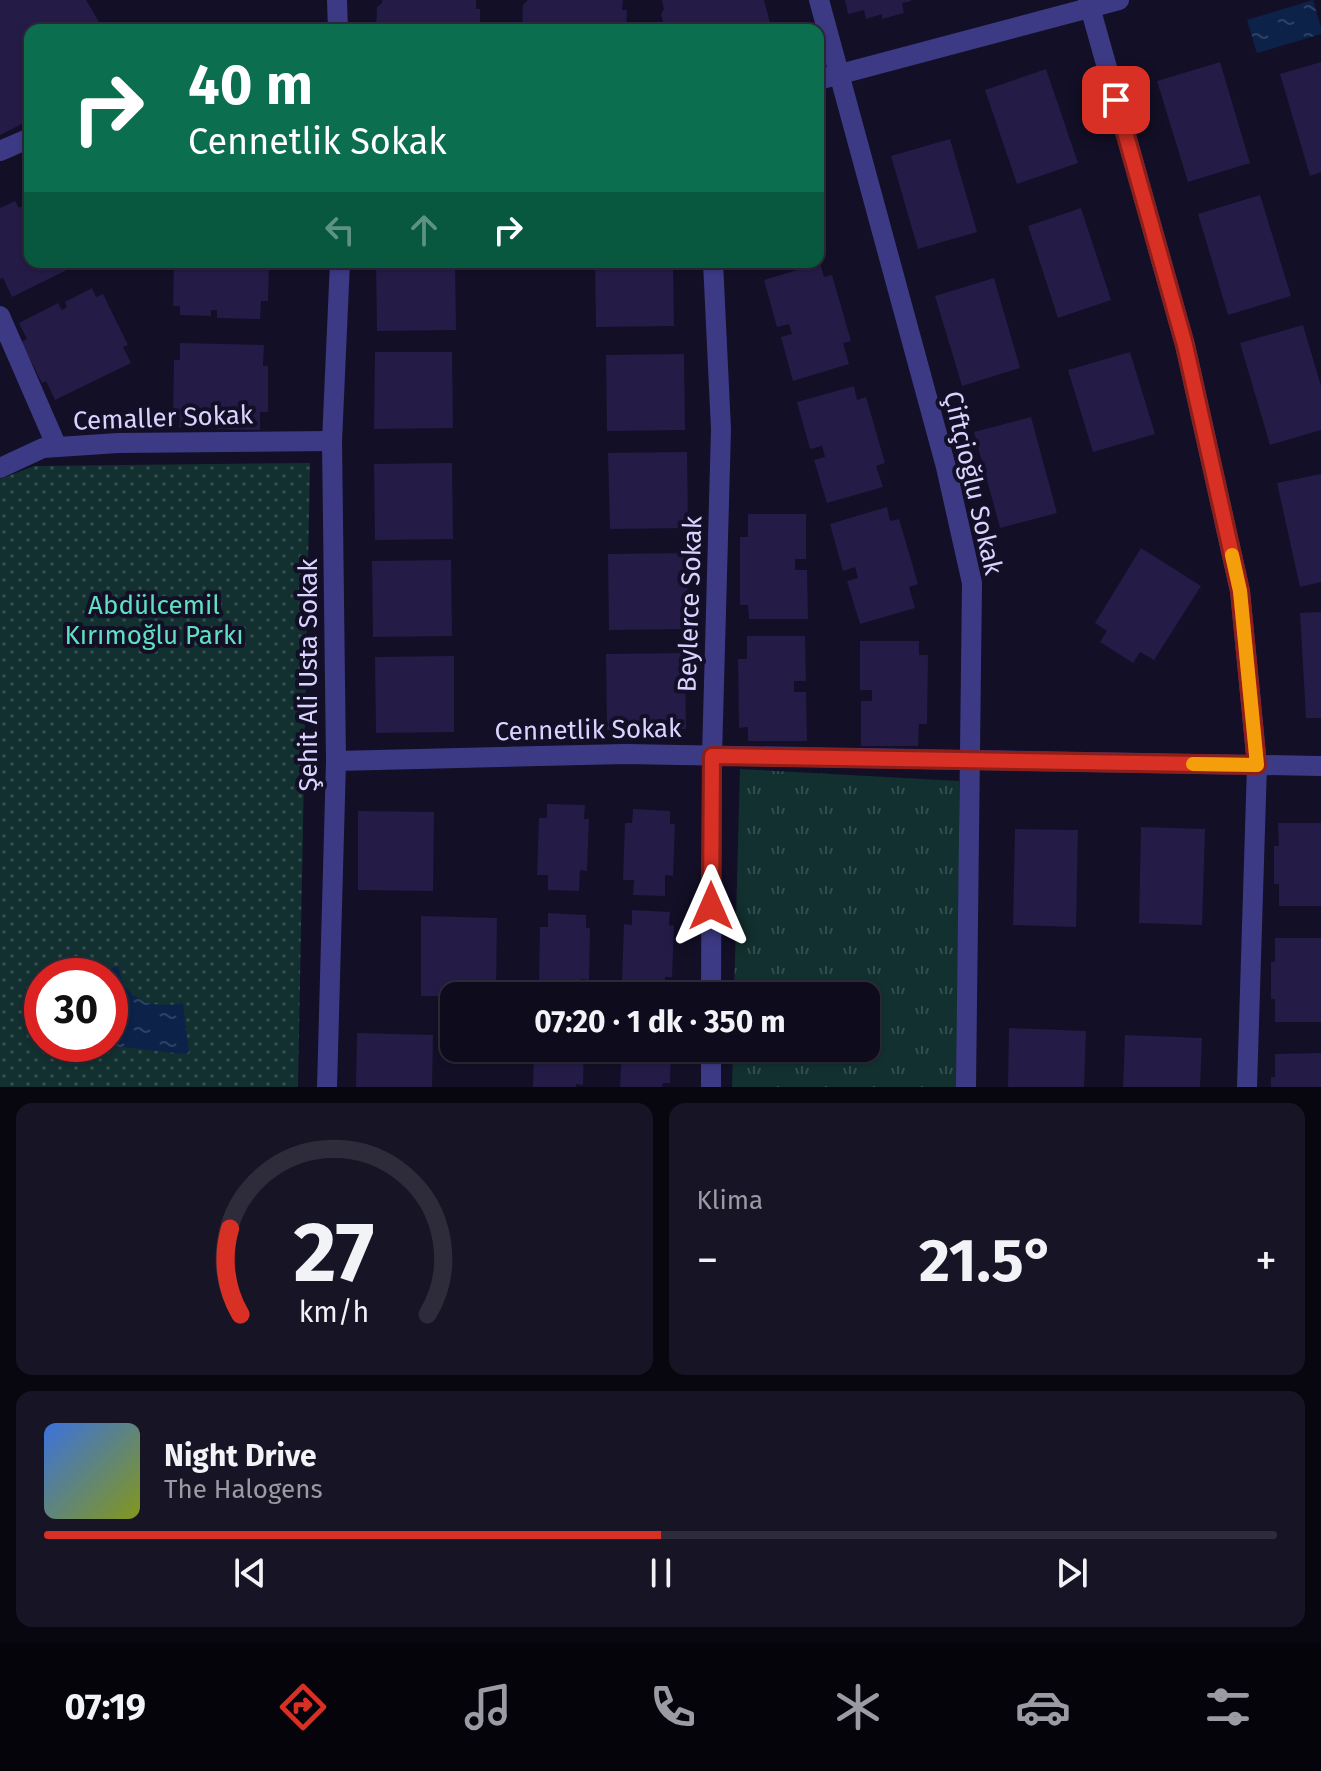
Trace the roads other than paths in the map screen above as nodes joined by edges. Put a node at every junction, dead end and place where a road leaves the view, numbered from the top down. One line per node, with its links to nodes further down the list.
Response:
1 (337, 0): 5 (street)
2 (819, 0): 6 (street, Çiftçioğlu Sokak)
3 (1119, 0): 4 (street)
4 (1089, 4): 6 (street); 19 (street)
5 (338, 24)
6 (839, 75): 7 (street); 18 (street, Çiftçioğlu Sokak)
7 (824, 79)
8 (24, 141): 9 (street)
9 (0, 151)
10 (340, 268): 13 (street, Şehit Ali Usta Sokak)
11 (713, 268): 16 (street, Beylerce Sokak)
12 (0, 316): 14 (street)
13 (332, 441): 14 (street, Cemaller Sokak); 17 (street, Şehit Ali Usta Sokak)
14 (57, 447): 15 (street, Cemaller Sokak)
15 (0, 468)
16 (712, 756): 17 (street, Cennetlik Sokak); 18 (street, Cennetlik Sokak); 21 (street, Beylerce Sokak)
17 (336, 761): 23 (street, Şehit Ali Usta Sokak)
18 (968, 761): 19 (street, Cennetlik Sokak); 25 (street, Çiftçioğlu Sokak)
19 (1257, 765): 20 (street, Cennetlik Sokak); 26 (street)
20 (1321, 766)
21 (711, 982)
22 (711, 1062): 24 (street)
23 (327, 1087)
24 (711, 1087)
25 (966, 1087)
26 (1247, 1087)

